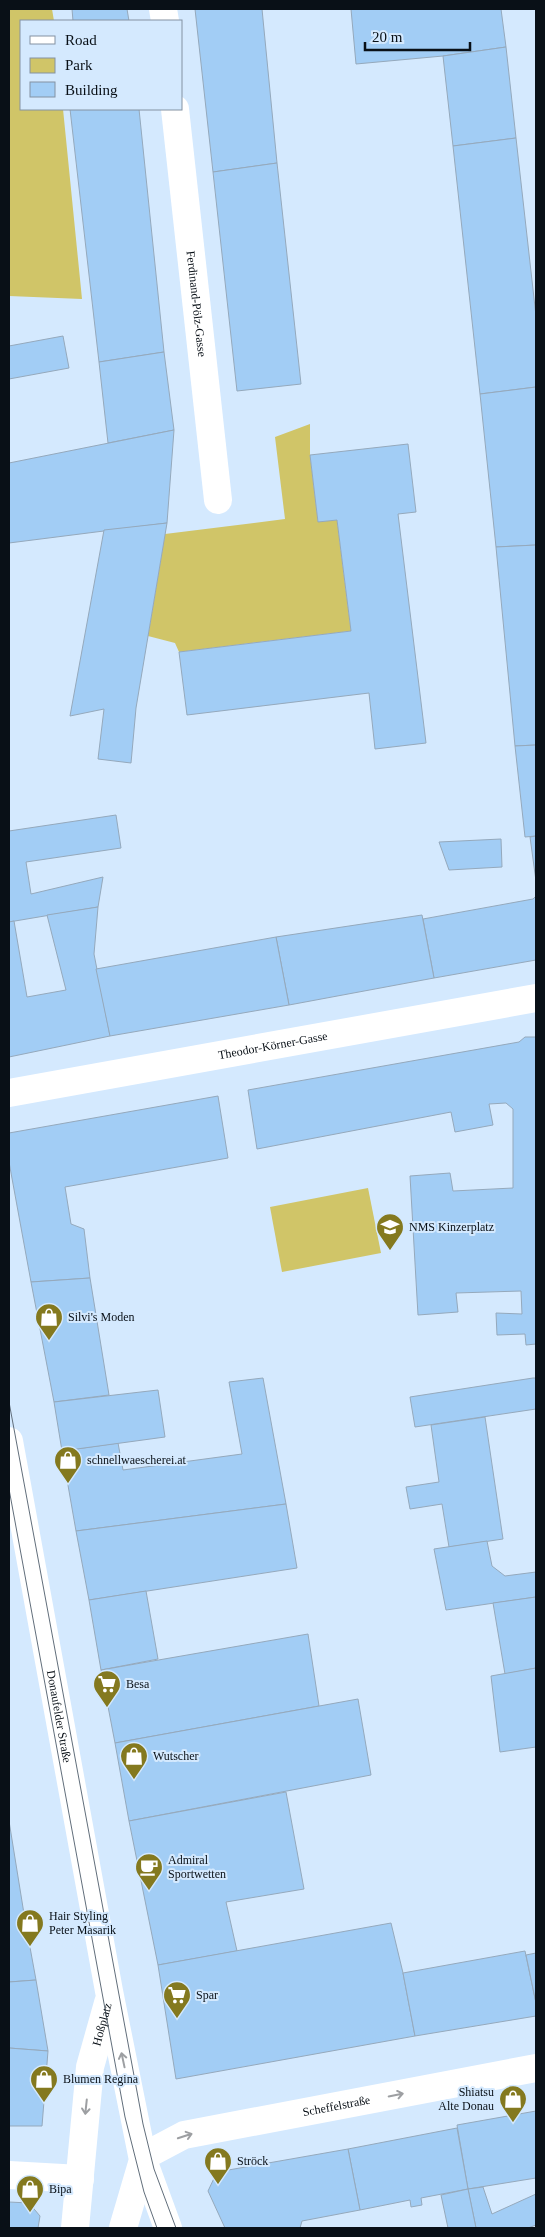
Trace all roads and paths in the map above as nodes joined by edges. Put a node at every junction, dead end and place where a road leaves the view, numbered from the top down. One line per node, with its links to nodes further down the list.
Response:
1 (175, 110): 2 (street, Ferdinand-Pölz-Gasse)
2 (218, 500)
3 (536, 998): 4 (street, Theodor-Körner-Gasse)
4 (9, 1093)
5 (9, 1440): 6 (street, Donaufelder Straße)
6 (109, 1991): 8 (street, Hoßplatz, one-way to 6); 10 (street, Hoßplatz, one-way to 10)
7 (536, 2068): 8 (street, Scheffelstraße, one-way to 7)
8 (143, 2160): 12 (street, Hoßplatz); 13 (street, Hoßplatz)
9 (9, 2175): 10 (street)
10 (80, 2179): 11 (street, Hoßplatz)
11 (75, 2228)
12 (123, 2228)
13 (168, 2228)

